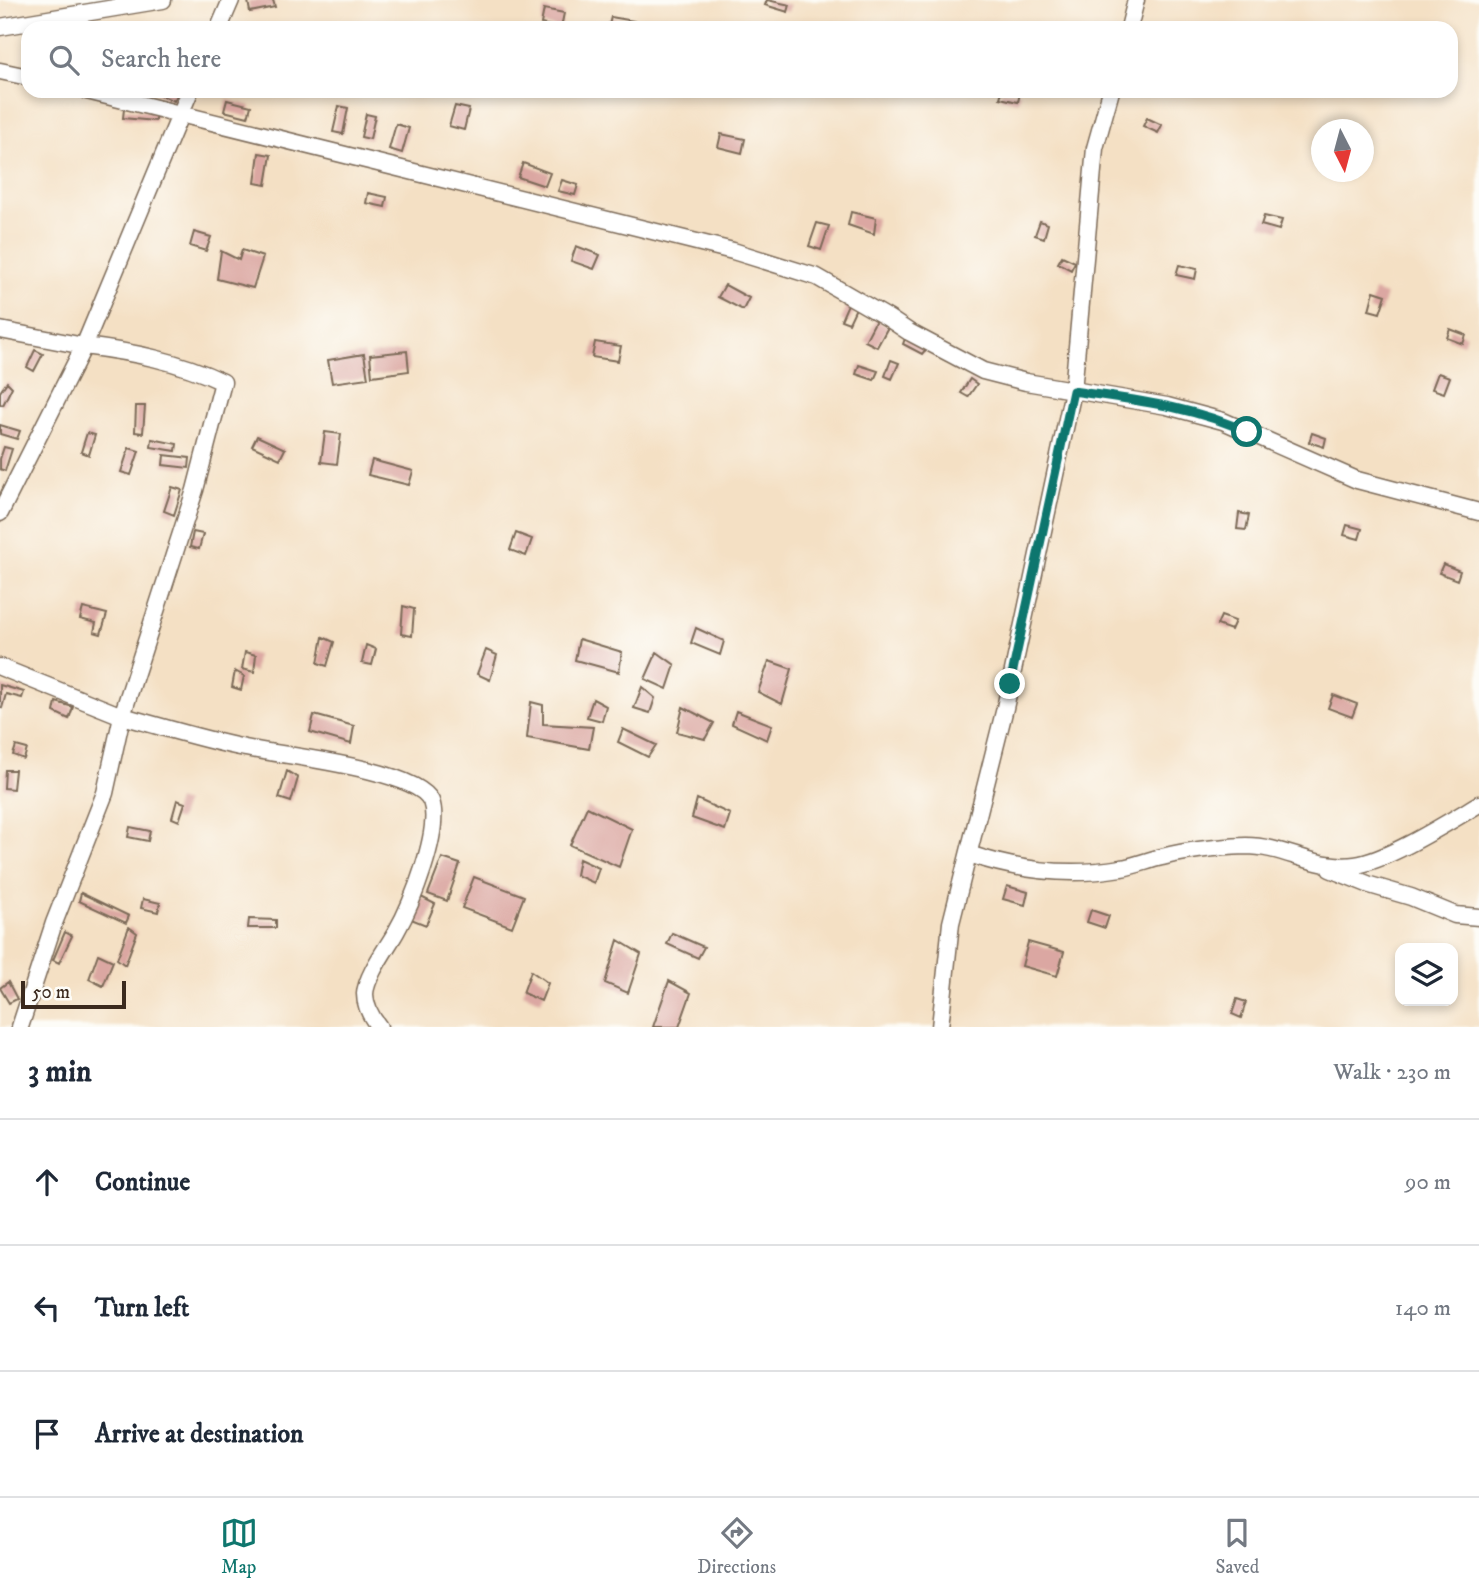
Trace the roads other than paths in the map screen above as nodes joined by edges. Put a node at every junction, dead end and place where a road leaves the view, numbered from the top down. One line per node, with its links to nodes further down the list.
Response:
1 (163, 0): 4 (street)
2 (231, 0): 5 (street)
3 (1136, 0): 6 (street)
4 (36, 21)
5 (222, 21)
6 (1131, 21)
7 (21, 24): 8 (street)
8 (0, 27)
9 (0, 71): 10 (street)
10 (21, 76)
11 (115, 98): 14 (street)
12 (187, 98): 14 (street)
13 (1109, 98): 17 (street)
14 (180, 114): 16 (street); 17 (street)
15 (0, 330): 16 (street)
16 (84, 346): 19 (street); 21 (street)
17 (1073, 391): 18 (street); 23 (street)
18 (1479, 512)
19 (0, 513)
20 (0, 667): 21 (street)
21 (122, 716): 26 (street); 27 (street)
22 (1479, 804): 24 (street)
23 (969, 854): 24 (street); 28 (street)
24 (1322, 865): 25 (street)
25 (1479, 917)
26 (20, 1027)
27 (379, 1027)
28 (940, 1027)

